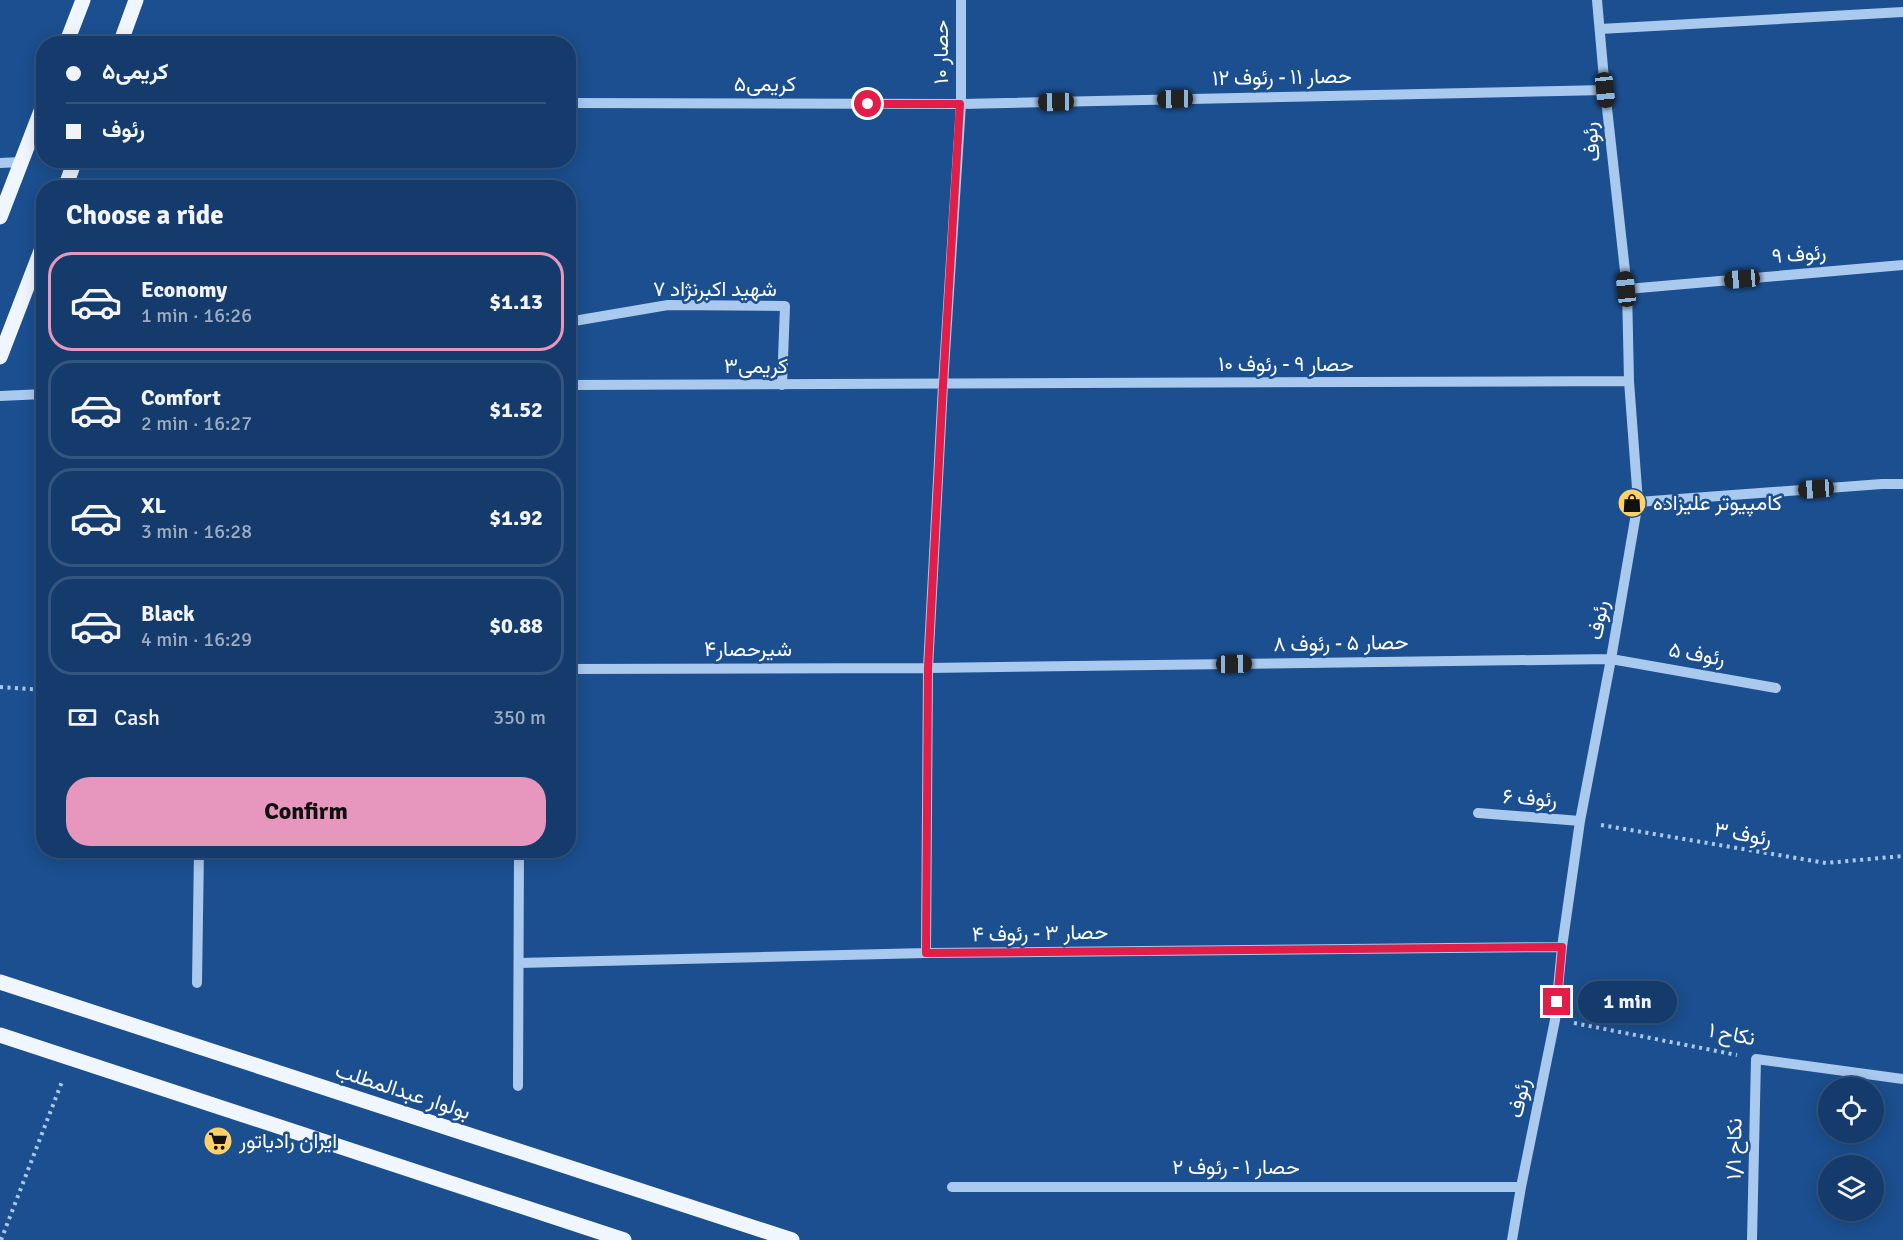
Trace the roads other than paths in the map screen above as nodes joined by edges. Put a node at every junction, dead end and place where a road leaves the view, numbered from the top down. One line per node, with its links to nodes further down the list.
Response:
1 (83, 0): 7 (main road)
2 (136, 0): 8 (main road)
3 (961, 0): 11 (street, حصار ۱۰)
4 (1597, 0): 6 (street, رئوف)
5 (1903, 12): 6 (street)
6 (1600, 29): 9 (street, رئوف)
7 (69, 36)
8 (123, 36)
9 (1605, 90): 11 (street, حصار ۱۱ - رئوف ۱۲); 18 (street, رئوف)
10 (576, 103): 11 (street, کریمی۵)
11 (960, 104): 22 (street, حصار ۱۰)
12 (36, 124): 13 (main road)
13 (21, 162): 14 (street); 15 (main road)
14 (0, 163)
15 (0, 217)
16 (36, 264): 20 (main road)
17 (1903, 265): 18 (street, رئوف ۹)
18 (1626, 289): 21 (street, رئوف)
19 (576, 321): 24 (street, شهید اکبرنژاد ۷)
20 (0, 357)
21 (1629, 381): 22 (street, حصار ۹ - رئوف ۱۰); 28 (street, رئوف)
22 (943, 385): 24 (street, کریمی۳); 30 (street, حصار ۱۰)
23 (576, 386): 24 (street, کریمی۳)
24 (782, 386)
25 (36, 394): 26 (street)
26 (0, 396)
27 (1903, 484): 28 (street)
28 (1638, 502): 29 (street, رئوف)
29 (1611, 659): 30 (street, حصار ۵ - رئوف ۸); 32 (street, رئوف ۵); 34 (street, رئوف)
30 (928, 668): 31 (street, شیرحصار۴); 38 (street, حصار ۱۰)
31 (576, 669)
32 (1776, 688)
33 (1478, 813): 34 (street, رئوف ۶)
34 (1580, 821): 37 (street, رئوف)
35 (199, 858): 41 (street)
36 (519, 858): 39 (street)
37 (1562, 947): 38 (street, حصار ۳ - رئوف ۴); 47 (street, رئوف)
38 (926, 953): 39 (street, حصار ۳ - رئوف ۴)
39 (519, 963): 45 (street)
40 (0, 982): 49 (main road, بولوار عبدالمطلب)
41 (197, 983)
42 (0, 1035): 48 (main road)
43 (1756, 1059): 44 (street, نکاح ۱); 51 (street, نکاح ۱/۱)
44 (1903, 1078)
45 (518, 1086)
46 (952, 1186): 47 (street, حصار ۱ - رئوف ۲)
47 (1521, 1187): 50 (street, رئوف)
48 (624, 1240)
49 (792, 1240)
50 (1512, 1240)
51 (1752, 1240)

